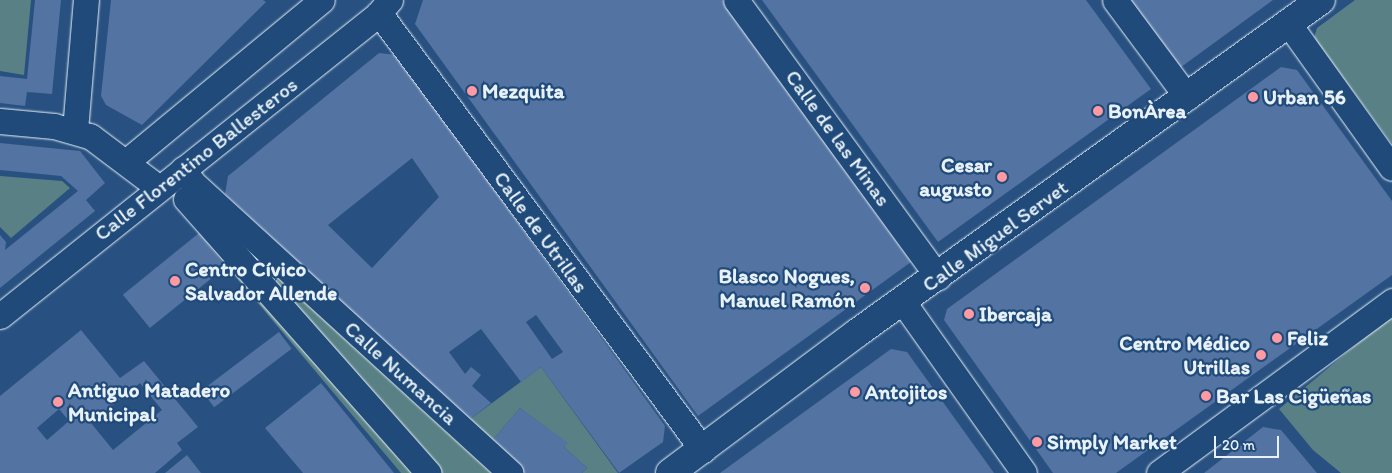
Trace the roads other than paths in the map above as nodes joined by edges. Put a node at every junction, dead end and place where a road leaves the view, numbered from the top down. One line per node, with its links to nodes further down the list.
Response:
1 (86, 0): 10 (street)
2 (322, 0): 11 (street, Calle Florentino Ballesteros)
3 (736, 0): 16 (street, Calle de las Minas)
4 (1115, 0): 8 (street)
5 (1321, 0): 7 (main road, Calle Miguel Servet)
6 (384, 7): 13 (street, Calle Florentino Ballesteros); 20 (street, Calle de Utrillas)
7 (1288, 23): 8 (main road, Calle Miguel Servet); 12 (street)
8 (1186, 96): 16 (main road, Calle Miguel Servet)
9 (0, 121): 10 (street)
10 (75, 130): 11 (street)
11 (126, 162): 14 (street)
12 (1392, 168)
13 (184, 169): 14 (street, Calle Florentino Ballesteros); 23 (street, Calle Numancia)
14 (159, 188): 19 (street, Calle Florentino Ballesteros)
15 (186, 199): 22 (street)
16 (938, 277): 18 (main road, Calle Miguel Servet)
17 (1392, 301): 21 (street)
18 (903, 302): 20 (main road, Calle Miguel Servet); 25 (street)
19 (0, 316)
20 (703, 450): 24 (main road, Calle Miguel Servet)
21 (1166, 470)
22 (428, 473)
23 (511, 473)
24 (670, 473)
25 (1024, 473)

